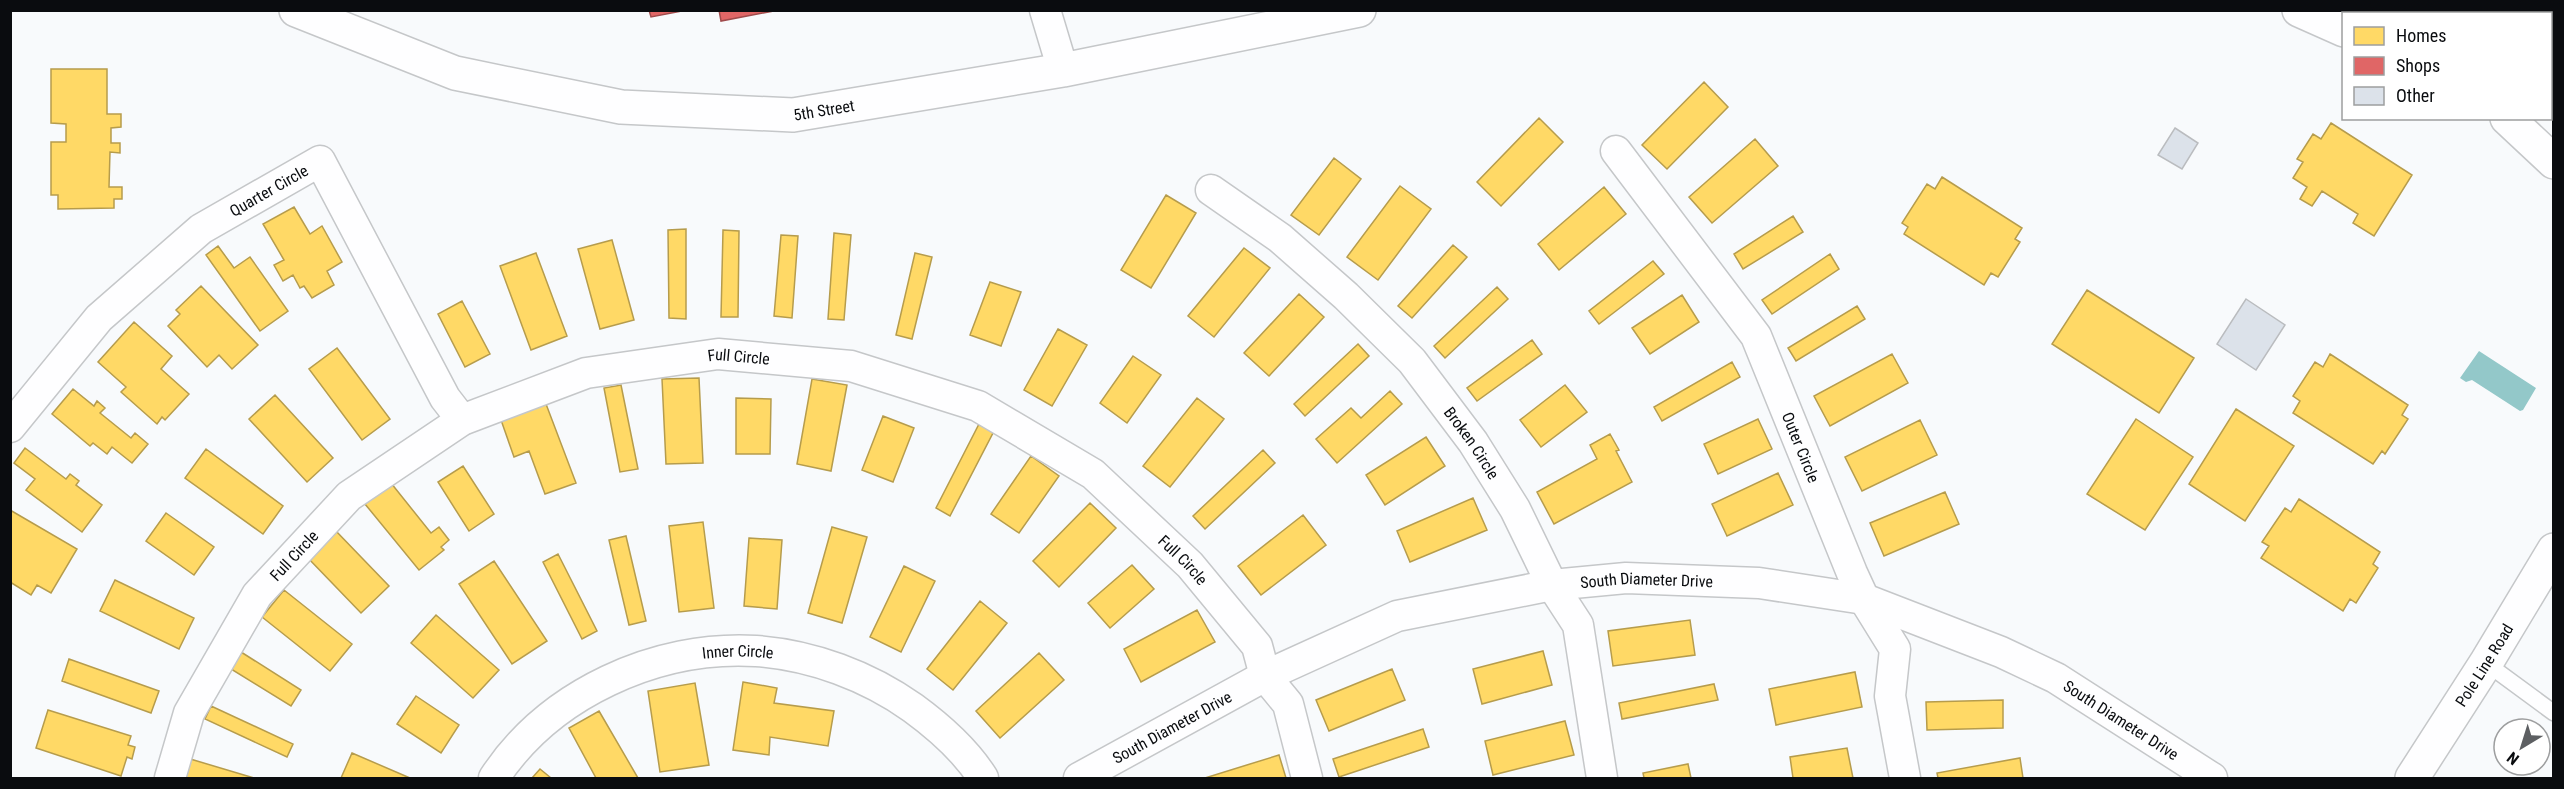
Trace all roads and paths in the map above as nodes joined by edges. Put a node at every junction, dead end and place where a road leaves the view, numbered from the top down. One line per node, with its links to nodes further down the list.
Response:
1 (296, 10): 6 (main road, 5th Street)
2 (1045, 10): 6 (street)
3 (1359, 10): 6 (main road, 5th Street)
4 (2299, 10): 5 (main road)
5 (2342, 30)
6 (1062, 70)
7 (2509, 120): 11 (main road)
8 (2515, 120): 9 (main road)
9 (2553, 144)
10 (1616, 151): 17 (street, Outer Circle)
11 (2553, 162)
12 (1211, 190): 16 (street, Broken Circle)
13 (462, 420): 14 (street, Quarter Circle); 19 (street, Full Circle); 21 (street, Full Circle)
14 (10, 427)
15 (2553, 553): 18 (main road, Pole Line Road)
16 (1552, 585): 17 (street, South Diameter Drive); 19 (street, South Diameter Drive); 26 (street, Broken Circle)
17 (1864, 599): 27 (street, Outer Circle); 28 (street, South Diameter Drive)
18 (2486, 663): 20 (lane); 29 (main road, Pole Line Road)
19 (1265, 676): 24 (street, South Diameter Drive); 25 (street, Full Circle)
20 (2553, 713)
21 (170, 778)
22 (494, 778): 23 (street, Inner Circle)
23 (983, 778)
24 (1078, 778)
25 (1307, 778)
26 (1602, 778)
27 (1905, 778)
28 (2212, 778)
29 (2412, 778)

